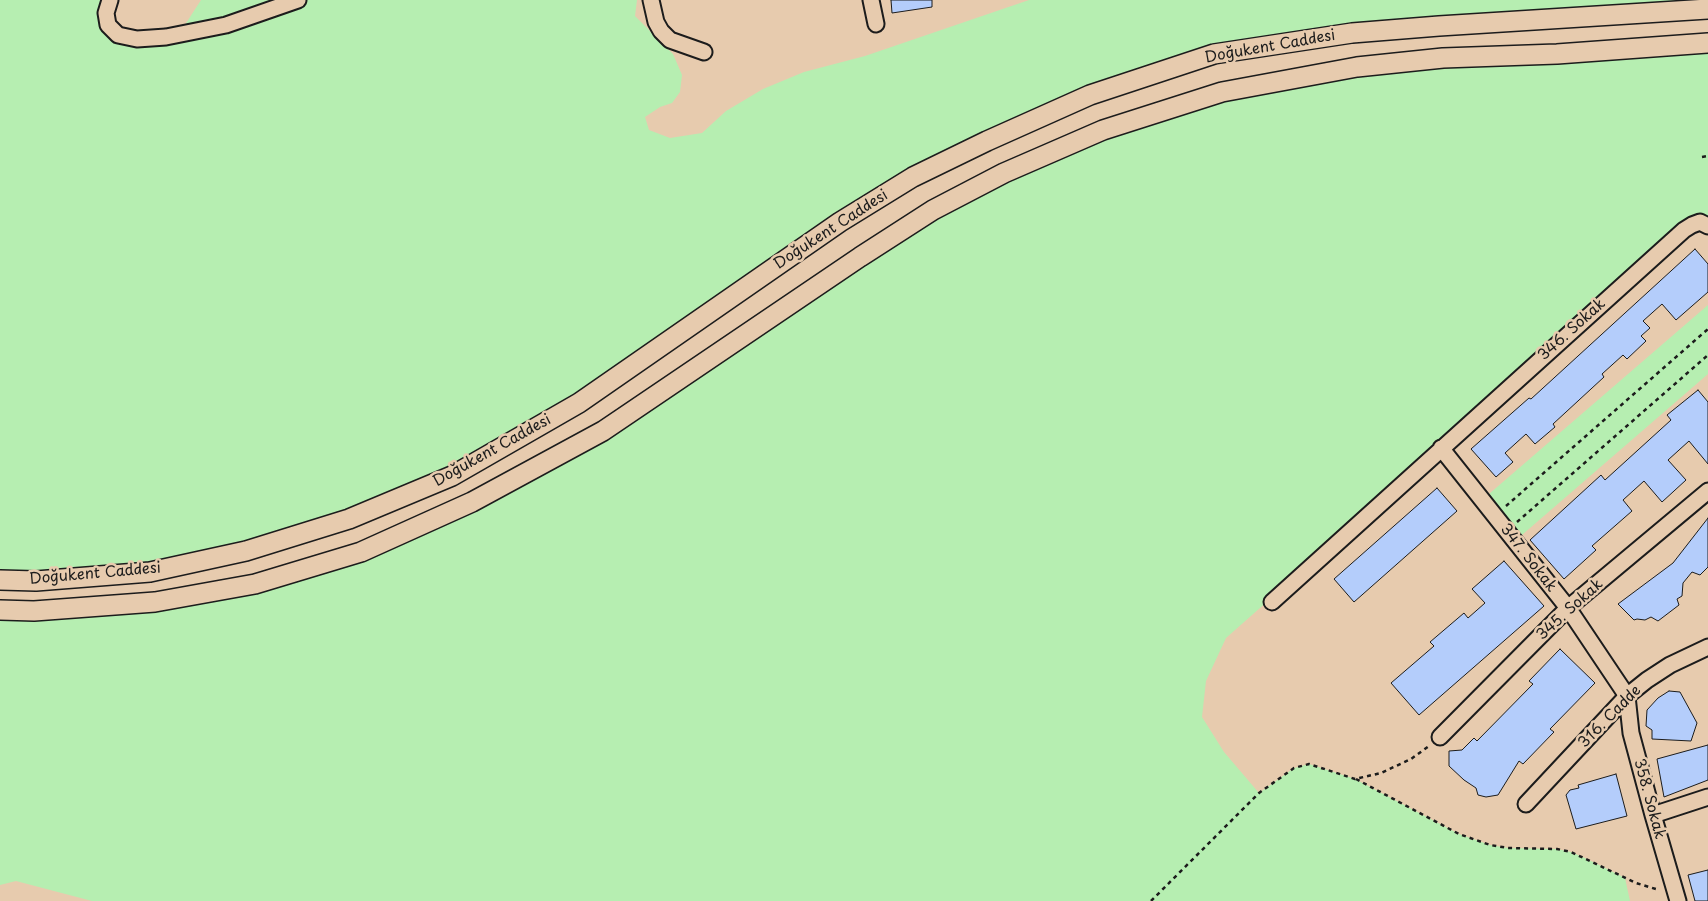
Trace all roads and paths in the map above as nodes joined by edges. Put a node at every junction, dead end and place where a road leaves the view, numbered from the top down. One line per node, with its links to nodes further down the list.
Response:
1 (110, 0): 2 (street)
2 (298, 0)
3 (652, 0): 8 (street)
4 (872, 0): 6 (street)
5 (1708, 9): 18 (main road, Doğukent Caddesi)
6 (876, 24)
7 (1708, 43): 21 (main road, Doğukent Caddesi)
8 (704, 52)
9 (1708, 156): 10 (path)
10 (1702, 157)
11 (1708, 226): 14 (street, 346. Sokak)
12 (1708, 329): 16 (path)
13 (1708, 355): 17 (path)
14 (1441, 448): 16 (street, 347. Sokak); 19 (street)
15 (1708, 492): 20 (street, 345. Sokak)
16 (1495, 516): 17 (street, 347. Sokak)
17 (1507, 531): 20 (street, 347. Sokak)
18 (0, 580)
19 (1272, 602)
20 (1568, 608): 23 (street, 347. Sokak); 24 (street, 345. Sokak)
21 (0, 610)
22 (1708, 647): 23 (street, 316. Cadde)
23 (1627, 696): 27 (street, 316. Cadde); 28 (street, 358. Sokak)
24 (1440, 737): 25 (path)
25 (1355, 779): 29 (path); 30 (path)
26 (1708, 798): 28 (street)
27 (1526, 804)
28 (1653, 816): 29 (street, 358. Sokak)
29 (1677, 896)
30 (1151, 901)

